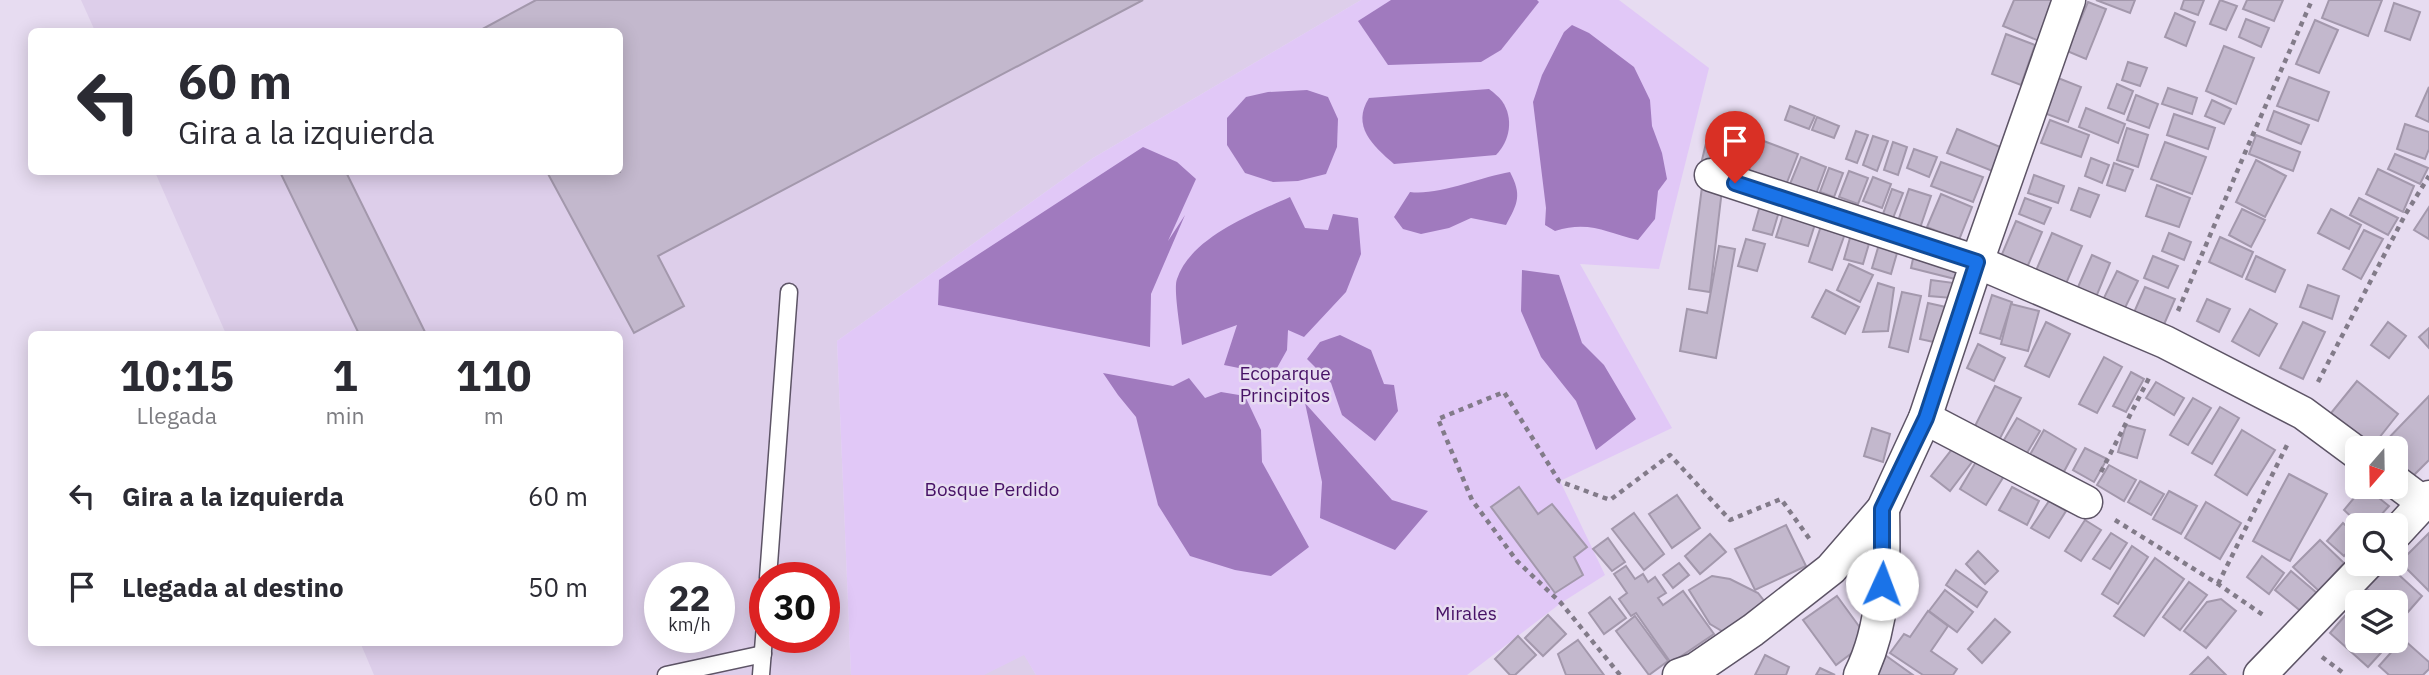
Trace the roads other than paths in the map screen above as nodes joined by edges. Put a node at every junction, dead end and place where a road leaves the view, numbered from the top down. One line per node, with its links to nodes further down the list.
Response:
1 (2069, 0): 3 (street)
2 (1711, 175): 3 (street)
3 (1977, 262): 5 (street); 6 (street)
4 (789, 292): 12 (lane)
5 (1926, 418): 9 (street); 10 (street)
6 (2345, 444)
7 (2408, 489): 8 (street)
8 (2427, 500): 11 (street)
9 (2086, 502)
10 (1882, 509): 15 (street); 18 (street)
11 (2408, 520)
12 (769, 562)
13 (2355, 576): 19 (street)
14 (763, 654): 16 (lane); 17 (lane)
15 (1693, 673)
16 (666, 675)
17 (761, 675)
18 (1860, 675)
19 (2260, 675)

